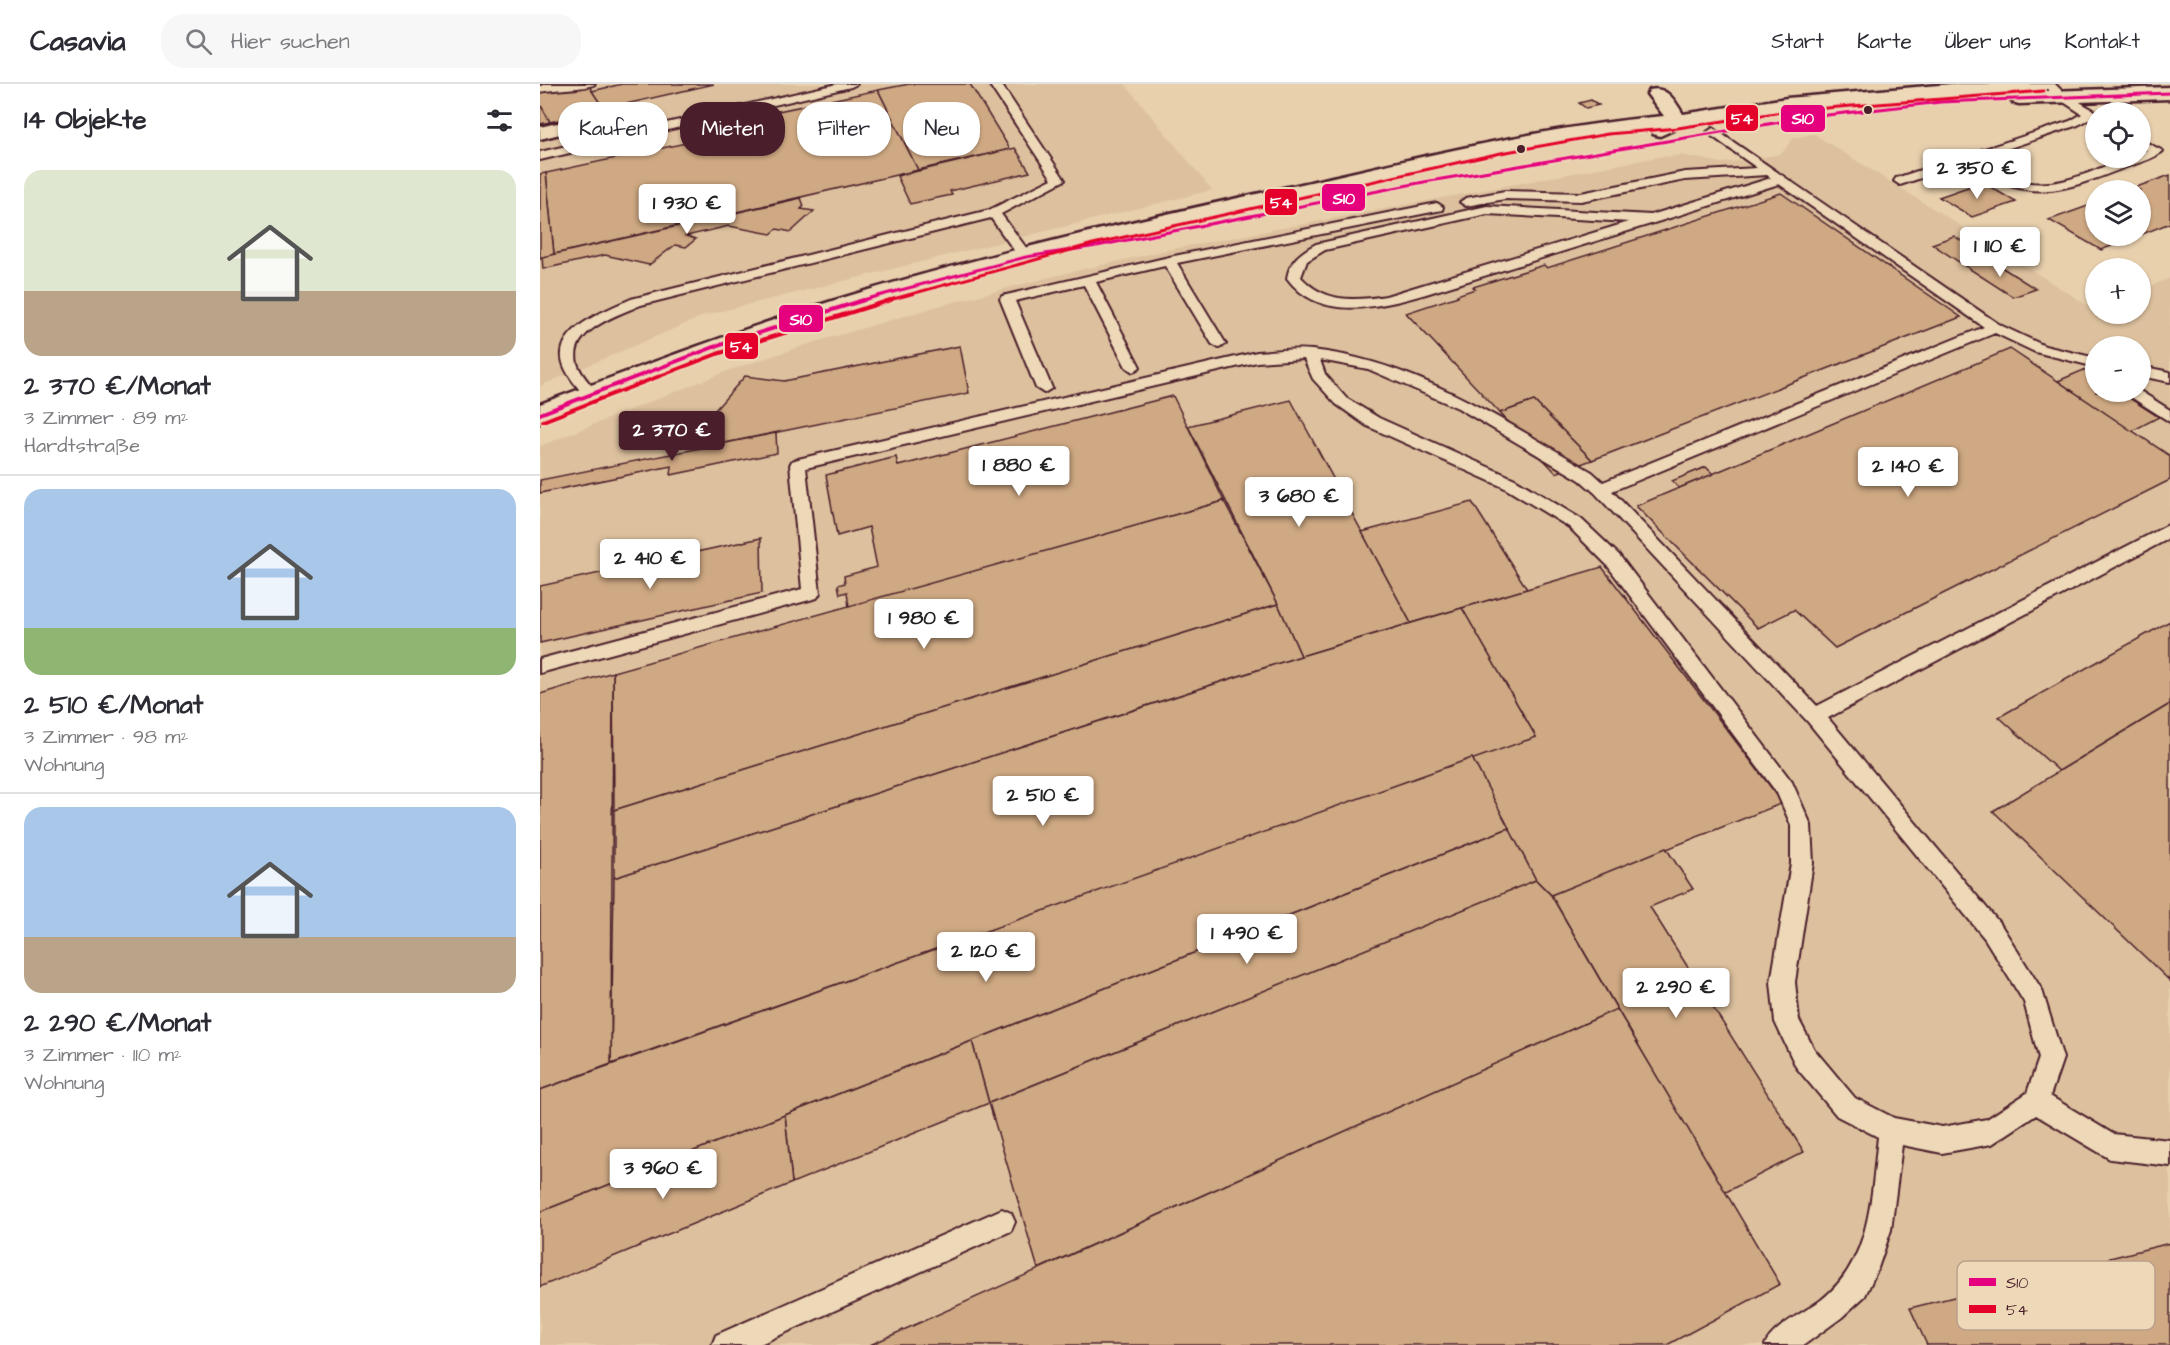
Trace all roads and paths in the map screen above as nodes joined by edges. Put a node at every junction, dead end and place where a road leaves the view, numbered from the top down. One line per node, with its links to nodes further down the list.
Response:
1 (587, 84): 5 (lane)
2 (851, 84): 13 (lane)
3 (995, 84): 19 (lane)
4 (2043, 84): 11 (street)
5 (540, 89)
6 (1650, 89): 11 (street)
7 (2054, 90): 8 (street); 9 (lane); 12 (street)
8 (2170, 93)
9 (2085, 111)
10 (2085, 119): 14 (lane)
11 (1685, 120): 12 (street); 20 (street); 22 (street)
12 (1713, 132): 16 (lane); 20 (street)
13 (540, 156)
14 (1965, 160): 15 (lane); 18 (lane)
15 (2109, 168)
16 (1769, 171): 17 (lane); 23 (lane)
17 (1781, 179): 21 (lane); 25 (lane)
18 (1899, 181)
19 (994, 213): 22 (lane); 33 (lane)
20 (1251, 215): 22 (street)
21 (1652, 219): 21 (lane)
22 (1026, 257): 33 (street)
23 (1169, 261): 24 (lane); 26 (lane)
24 (1088, 280): 29 (lane); 32 (lane)
25 (1995, 328): 28 (lane); 37 (lane)
26 (1219, 344)
27 (1310, 354): 37 (lane); 39 (lane); 42 (lane)
28 (2085, 362)
29 (1133, 367)
30 (2151, 373): 31 (lane)
31 (2170, 377)
32 (1044, 388)
33 (590, 394): 35 (street)
34 (2147, 402): 36 (lane)
35 (540, 414)
36 (2170, 417)
37 (1601, 489): 40 (lane)
38 (2170, 530): 40 (lane)
39 (540, 666)
40 (1815, 716): 41 (lane)
41 (2036, 1101): 42 (lane); 43 (lane)
42 (1892, 1130): 46 (lane)
43 (2170, 1153)
44 (1002, 1222): 45 (lane)
45 (726, 1345)
46 (1779, 1345)

